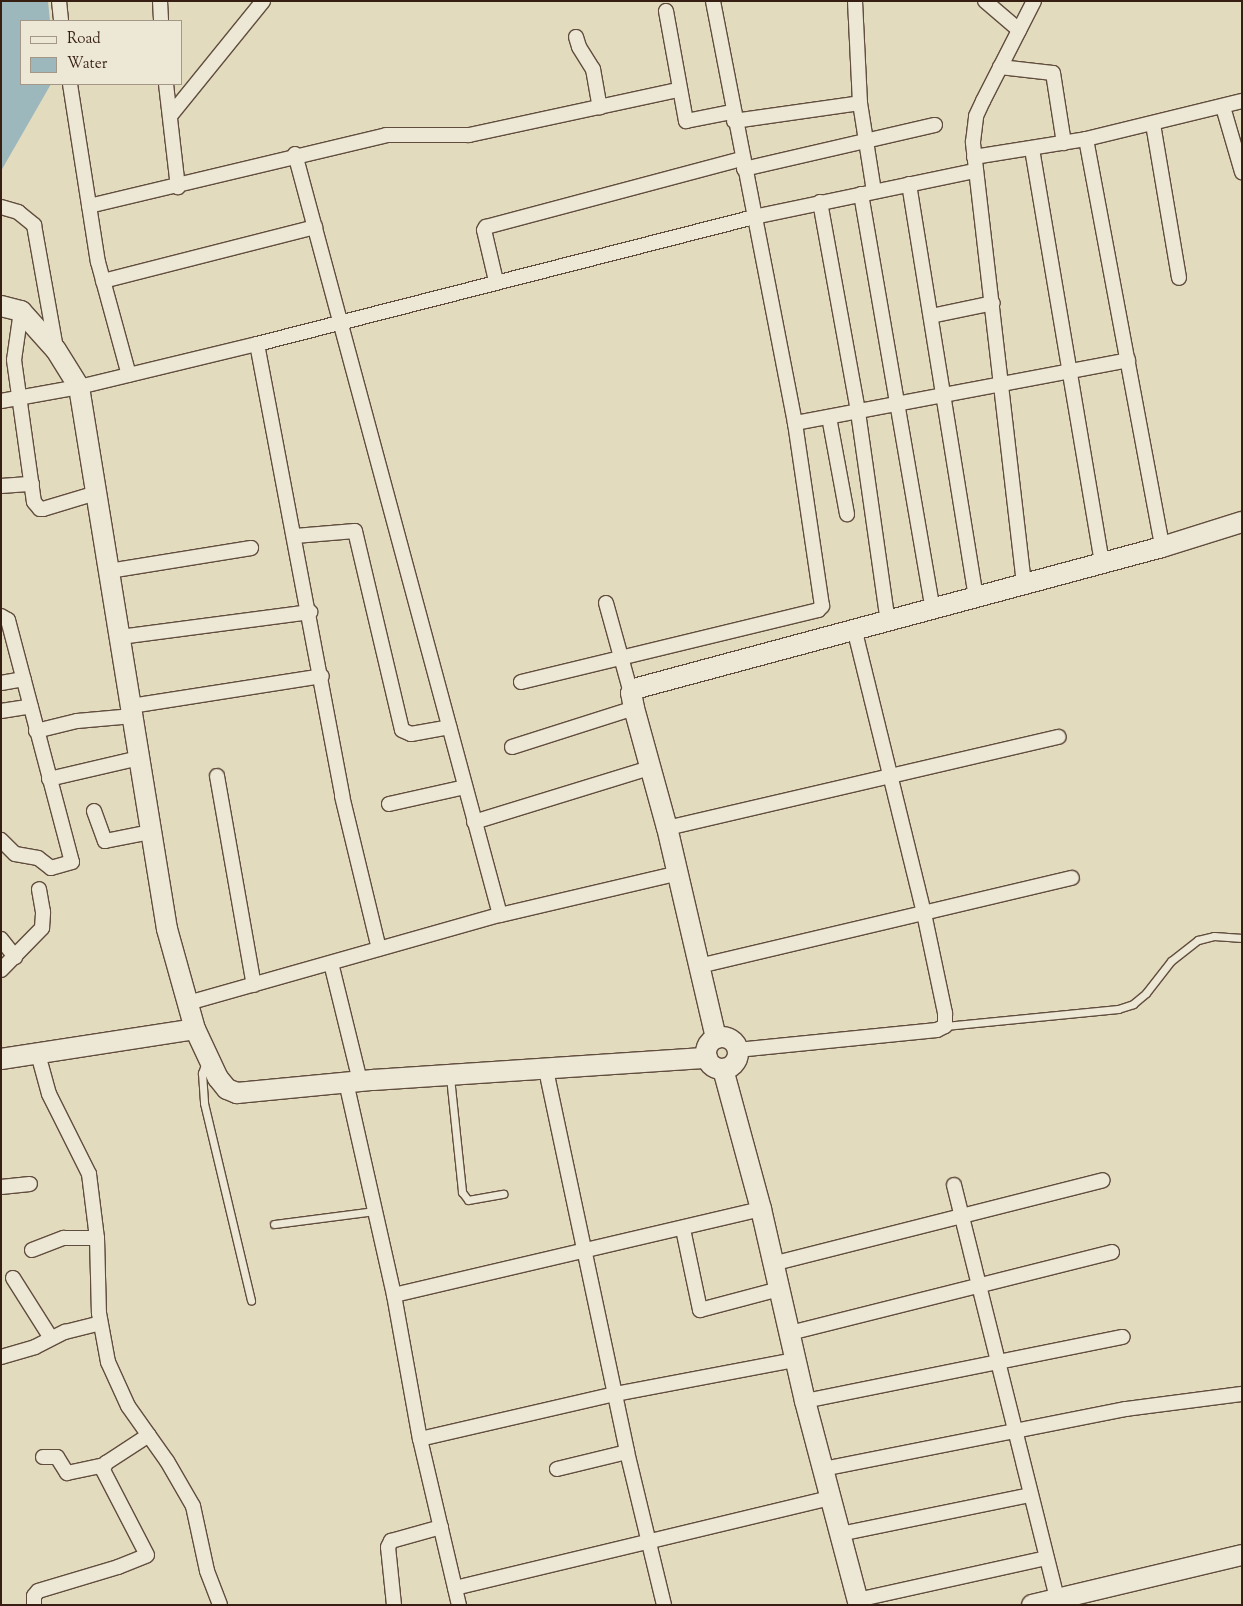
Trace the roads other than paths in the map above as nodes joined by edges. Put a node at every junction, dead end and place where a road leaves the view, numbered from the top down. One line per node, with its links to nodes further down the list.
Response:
1 (59, 1): 9 (street)
2 (160, 1): 10 (street)
3 (263, 1): 21 (street)
4 (713, 1): 22 (street)
5 (855, 1): 18 (street)
6 (985, 1): 11 (street)
7 (1034, 1): 11 (street)
8 (666, 11): 16 (street)
9 (62, 20)
10 (161, 20)
11 (1019, 30): 13 (street)
12 (576, 37): 19 (street)
13 (1000, 67): 27 (street); 30 (street)
14 (70, 85): 38 (street)
15 (166, 85): 21 (street)
16 (678, 90): 19 (street); 22 (street)
17 (1242, 101): 20 (street)
18 (860, 103): 22 (street); 25 (street)
19 (600, 107): 29 (street)
20 (1223, 107): 23 (street); 32 (street)
21 (170, 116): 35 (street)
22 (733, 116): 31 (street)
23 (1153, 124): 26 (street); 42 (street)
24 (935, 125): 25 (street)
25 (866, 138): 31 (street); 36 (street)
26 (1086, 139): 27 (street); 52 (street)
27 (1064, 143): 28 (street)
28 (1032, 149): 30 (street); 53 (street)
29 (295, 154): 35 (street); 41 (street)
30 (974, 157): 33 (street)
31 (743, 164): 40 (street); 44 (street)
32 (1242, 170)
33 (975, 171): 34 (street); 45 (street)
34 (909, 184): 36 (street); 48 (street)
35 (178, 187): 38 (street)
36 (867, 192): 37 (street); 60 (street)
37 (820, 202): 40 (street); 61 (street)
38 (88, 206): 43 (street)
39 (1, 207): 51 (street)
40 (754, 217): 44 (street); 63 (street)
41 (315, 227): 43 (street); 49 (street)
42 (1179, 278)
43 (103, 281): 54 (street)
44 (496, 281): 49 (street)
45 (993, 303): 48 (street); 55 (street)
46 (1, 306): 47 (street)
47 (21, 311): 51 (street); 58 (street)
48 (931, 316): 57 (street)
49 (341, 320): 50 (street); 92 (street)
50 (258, 344): 54 (street); 69 (street)
51 (56, 350): 56 (street)
52 (1128, 360): 53 (street); 70 (street)
53 (1070, 372): 55 (street); 72 (street)
54 (130, 375): 56 (street)
55 (1003, 383): 57 (street); 74 (street)
56 (80, 387): 58 (street); 66 (street)
57 (944, 393): 60 (street); 75 (street)
58 (21, 398): 59 (street); 64 (street)
59 (1, 401)
60 (897, 404): 61 (street); 77 (street)
61 (858, 412): 62 (street); 80 (street)
62 (829, 417): 63 (street); 67 (street)
63 (795, 423): 83 (street)
64 (32, 484): 65 (street); 66 (street)
65 (1, 486)
66 (96, 493): 73 (street)
67 (847, 514)
68 (1242, 522): 70 (street)
69 (295, 536): 78 (street); 92 (street)
70 (1162, 547): 72 (street)
71 (251, 548): 73 (street)
72 (1102, 562): 74 (street)
73 (109, 571): 82 (street)
74 (1024, 584): 75 (street)
75 (976, 598): 77 (street)
76 (606, 603): 83 (street)
77 (933, 610): 80 (street)
78 (310, 612): 82 (street); 84 (street)
79 (1, 616): 85 (street)
80 (888, 622): 81 (street)
81 (855, 632): 88 (street); 98 (street)
82 (120, 637): 91 (street)
83 (620, 657): 86 (street); 88 (street)
84 (322, 676): 91 (street); 115 (street)
85 (24, 679): 87 (street); 89 (street)
86 (521, 682)
87 (1, 683)
88 (632, 701): 95 (street); 97 (street)
89 (30, 706): 90 (street); 93 (street)
90 (1, 711)
91 (132, 711): 93 (street); 96 (street)
92 (448, 727): 101 (street)
93 (36, 730): 100 (street)
94 (1059, 737): 98 (street)
95 (512, 747)
96 (139, 758): 100 (street); 106 (street)
97 (650, 768): 104 (street); 105 (street)
98 (890, 775): 105 (street); 111 (street)
99 (217, 776): 120 (street)
100 (49, 779): 107 (street)
101 (465, 787): 102 (street); 104 (street)
102 (389, 804)
103 (94, 811): 106 (street)
104 (474, 822): 112 (street)
105 (667, 828): 108 (street)
106 (151, 832): 121 (street)
107 (1, 840)
108 (678, 873): 112 (street); 118 (street)
109 (1072, 878): 111 (street)
110 (39, 888): 116 (street)
111 (924, 913): 118 (street); 122 (street)
112 (500, 915): 115 (street)
113 (1242, 938): 122 (lane)
114 (1, 939): 116 (street)
115 (379, 949): 117 (street)
116 (14, 957): 119 (street)
117 (331, 963): 120 (street); 132 (street)
118 (699, 966): 124 (street)
119 (1, 970)
120 (254, 984): 121 (street)
121 (188, 1003): 123 (street)
122 (945, 1026): 125 (street)
123 (195, 1029): 126 (street); 127 (street)
124 (716, 1038): 125 (street); 129 (street)
125 (737, 1050): 129 (street)
126 (38, 1054): 128 (street); 143 (street)
127 (208, 1056): 132 (street); 152 (lane)
128 (1, 1059)
129 (715, 1064): 130 (street); 138 (street)
130 (546, 1070): 131 (street); 145 (street)
131 (450, 1076): 132 (street); 137 (lane)
132 (353, 1082): 139 (street)
133 (1103, 1180): 140 (street)
134 (30, 1184): 136 (street)
135 (954, 1185): 140 (street)
136 (1, 1187)
137 (503, 1194)
138 (761, 1209): 142 (street); 147 (street)
139 (375, 1211): 141 (lane); 151 (street)
140 (960, 1216): 147 (street); 149 (street)
141 (274, 1224)
142 (683, 1229): 145 (street); 150 (street)
143 (97, 1238): 144 (street); 153 (street)
144 (32, 1250)
145 (586, 1252): 151 (street); 160 (street)
146 (1112, 1252): 149 (street)
147 (772, 1264): 150 (street)
148 (13, 1278): 156 (street)
149 (978, 1288): 154 (street); 159 (street)
150 (778, 1289): 154 (street)
151 (394, 1295): 165 (street)
152 (251, 1300)
153 (100, 1323): 156 (street); 164 (street)
154 (790, 1333): 158 (street)
155 (1123, 1337): 159 (street)
156 (51, 1338): 157 (street)
157 (1, 1357)
158 (795, 1360): 160 (street); 162 (street)
159 (996, 1364): 162 (street); 163 (street)
160 (615, 1394): 165 (street); 166 (street)
161 (1242, 1394): 163 (street)
162 (805, 1401): 170 (street)
163 (1014, 1430): 170 (street); 171 (street)
164 (148, 1435): 168 (street); 182 (street)
165 (420, 1439): 173 (street)
166 (627, 1452): 169 (street); 175 (street)
167 (43, 1457): 168 (street)
168 (104, 1466): 181 (street)
169 (557, 1469)
170 (823, 1469): 172 (street)
171 (1030, 1494): 174 (street); 177 (street)
172 (830, 1498): 174 (street); 175 (street)
173 (440, 1527): 178 (street); 183 (street)
174 (840, 1534): 180 (street)
175 (648, 1541): 178 (street); 185 (street)
176 (1242, 1555): 179 (street)
177 (1046, 1558): 179 (street); 180 (street)
178 (455, 1588): 184 (street)
179 (1057, 1598): 186 (street)
180 (858, 1602)
181 (34, 1605)
182 (220, 1605)
183 (394, 1605)
184 (459, 1605)
185 (664, 1605)
186 (1032, 1605)

